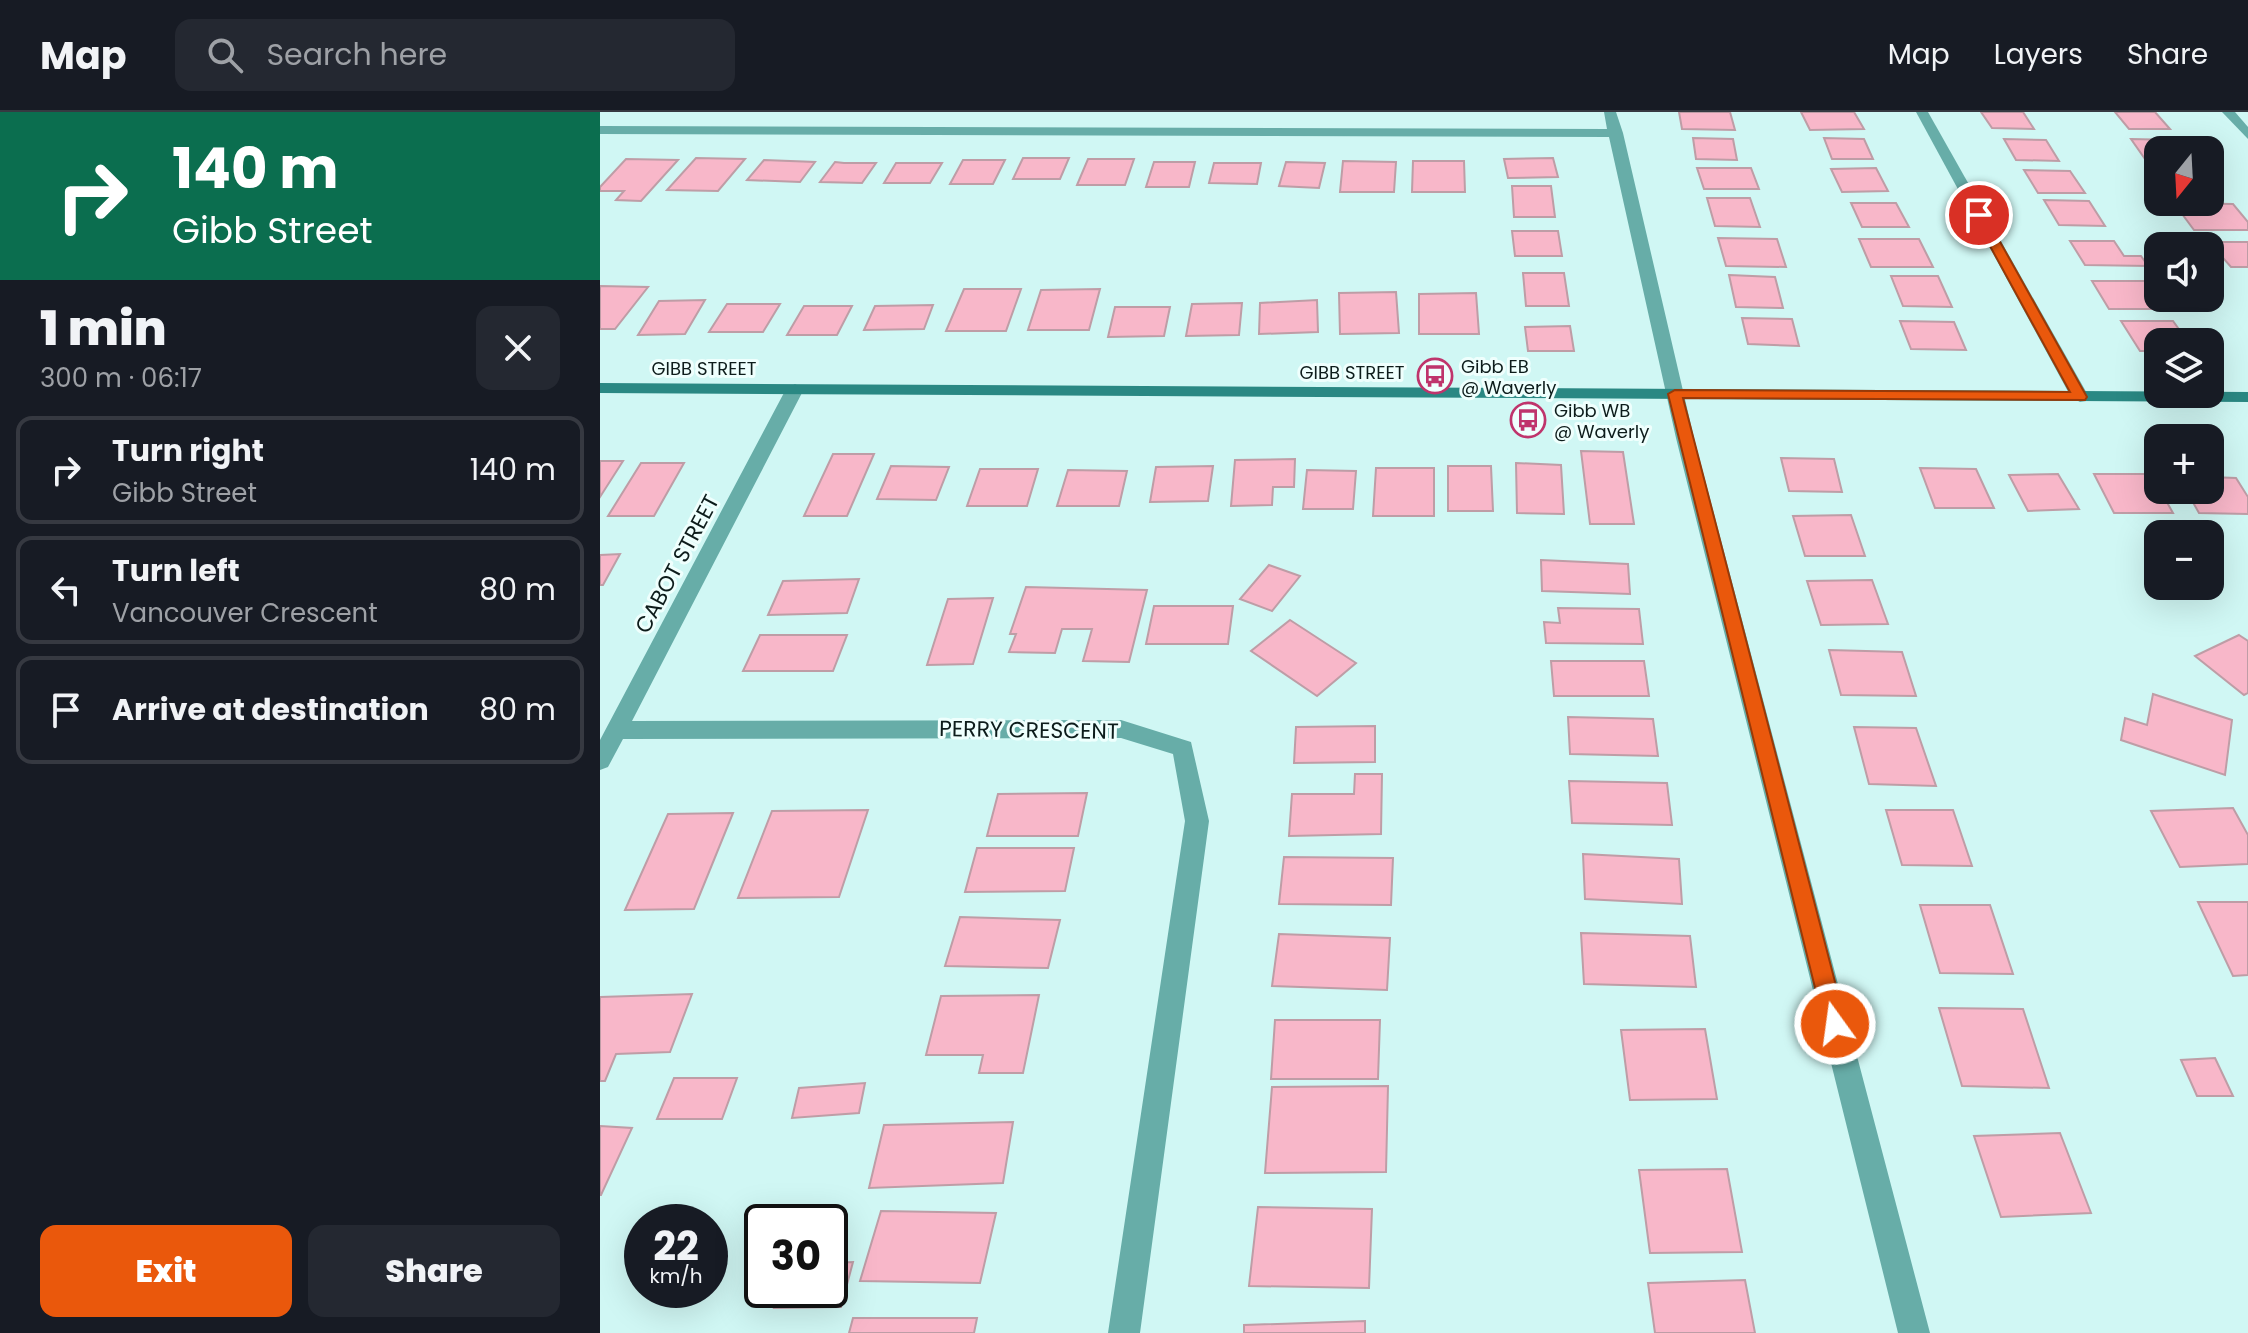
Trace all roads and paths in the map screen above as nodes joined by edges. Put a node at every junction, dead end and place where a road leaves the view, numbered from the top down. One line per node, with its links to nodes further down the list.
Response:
1 (1922, 112): 9 (street)
2 (2228, 112): 5 (street)
3 (1613, 123): 4 (street); 8 (street)
4 (600, 130)
5 (2248, 135)
6 (600, 388): 7 (main road, GIBB STREET)
7 (795, 389): 8 (main road, GIBB STREET); 11 (street, CABOT STREET)
8 (1675, 394): 9 (main road, GIBB STREET); 14 (street)
9 (2080, 397): 10 (main road, GIBB STREET)
10 (2248, 397)
11 (617, 730): 12 (street, CABOT STREET); 13 (street, PERRY CRESCENT)
12 (600, 761)
13 (1124, 1333)
14 (1914, 1333)

